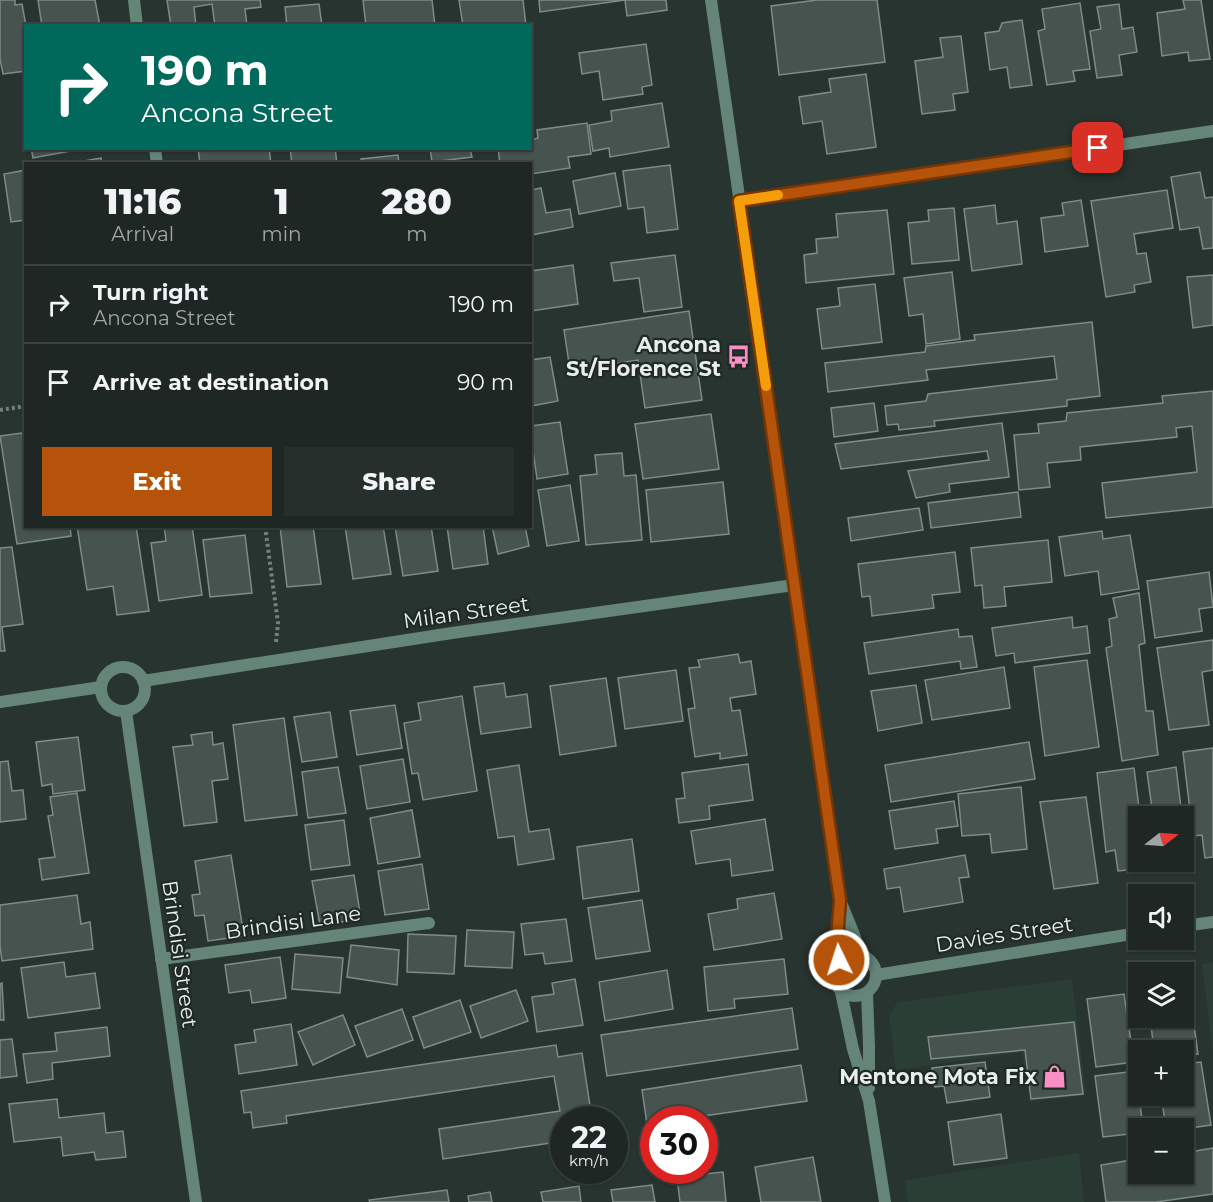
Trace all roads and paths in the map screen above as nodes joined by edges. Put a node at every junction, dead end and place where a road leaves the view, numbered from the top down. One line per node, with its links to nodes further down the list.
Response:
1 (134, 0): 3 (street)
2 (711, 0): 5 (street)
3 (137, 24)
4 (1213, 131): 5 (street)
5 (739, 201): 9 (street)
6 (24, 406): 7 (path)
7 (0, 410)
8 (265, 528): 10 (path)
9 (794, 585): 10 (street, Milan Street); 15 (street)
10 (275, 660): 11 (street, Milan Street)
11 (143, 681): 12 (street); 14 (street)
12 (101, 687): 13 (street); 14 (street)
13 (0, 702)
14 (126, 711): 21 (street, Brindisi Street)
15 (840, 900): 20 (street); 22 (street)
16 (1213, 922): 18 (street)
17 (429, 923): 21 (street, Brindisi Lane)
18 (1194, 925)
19 (1128, 935): 23 (street, Davies Street)
20 (859, 954): 22 (street); 23 (street)
21 (161, 959): 27 (street, Brindisi Street)
22 (839, 960): 24 (street)
23 (876, 975): 25 (street)
24 (841, 992): 25 (street); 26 (street)
25 (867, 993): 26 (street)
26 (869, 1101): 28 (street)
27 (196, 1202)
28 (885, 1202)

